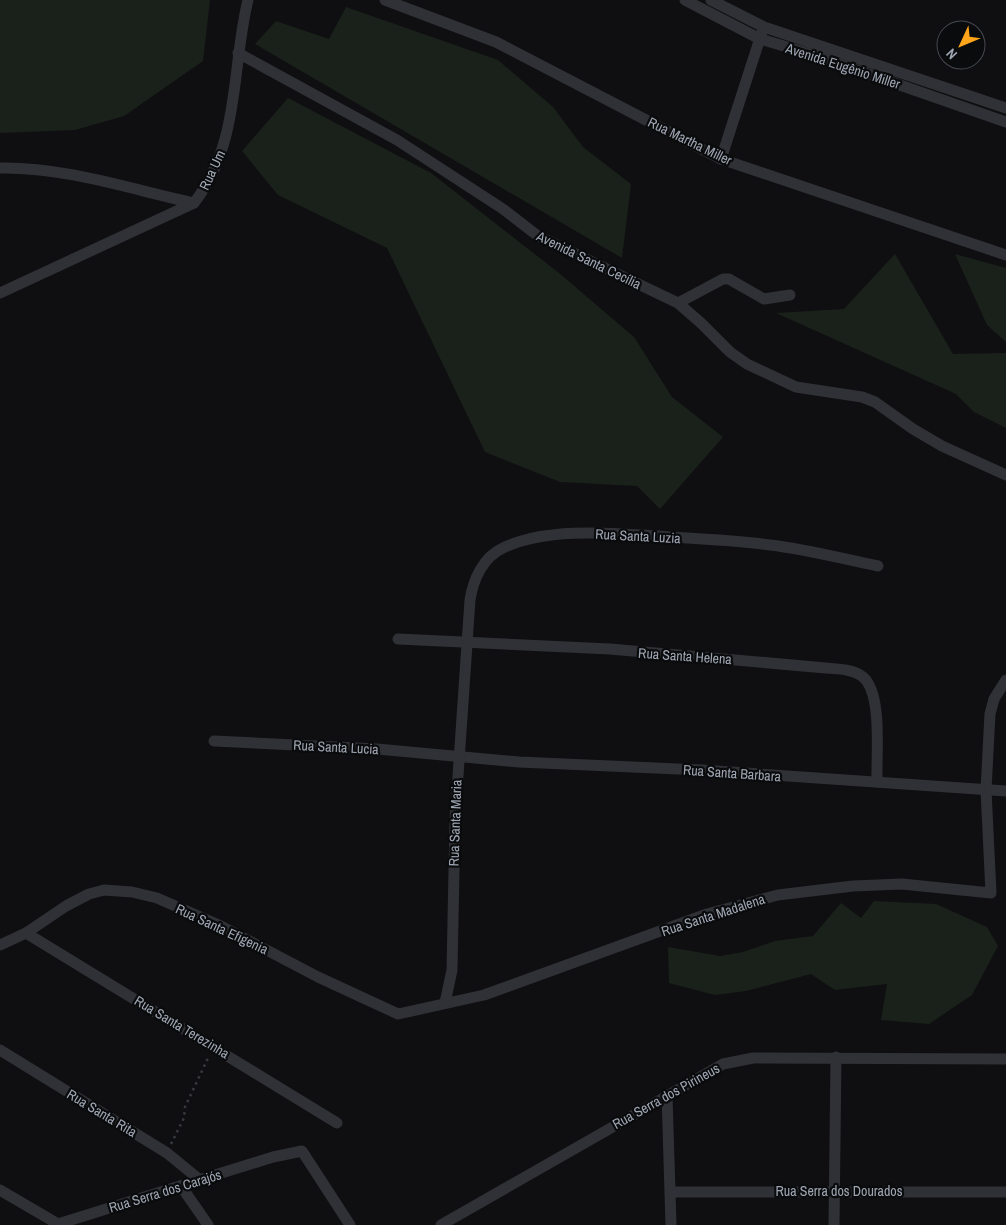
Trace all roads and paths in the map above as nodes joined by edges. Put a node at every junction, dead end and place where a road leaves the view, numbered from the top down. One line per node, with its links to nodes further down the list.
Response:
1 (248, 0): 7 (street, Rua Um)
2 (385, 0): 10 (street, Rua Martha Miller)
3 (685, 0): 6 (street, Avenida Eugênio Miller)
4 (711, 0): 5 (street, Avenida Eugênio Miller)
5 (764, 28): 6 (street); 8 (street, Avenida Eugênio Miller)
6 (760, 39): 9 (street, Avenida Eugênio Miller); 10 (street)
7 (238, 54): 12 (street, Rua Um); 16 (street, Avenida Santa Cecília)
8 (1006, 108)
9 (1006, 122)
10 (721, 159): 13 (street, Rua Martha Miller)
11 (0, 168): 12 (street, Rua Um)
12 (194, 203): 14 (street)
13 (1006, 256)
14 (0, 293)
15 (790, 294): 16 (street)
16 (678, 303): 17 (street, Avenida Santa Cecília)
17 (1006, 475)
18 (878, 566): 20 (street, Rua Santa Luzia)
19 (398, 639): 20 (street, Rua Santa Helena)
20 (466, 642): 23 (street, Rua Santa Maria); 24 (street, Rua Santa Helena)
21 (1006, 680): 25 (street)
22 (214, 741): 23 (street, Rua Santa Lucia)
23 (458, 757): 24 (street, Rua Santa Barbara); 29 (street, Rua Santa Maria)
24 (877, 782): 25 (street, Rua Santa Barbara)
25 (986, 790): 26 (street, Rua Santa Barbara); 29 (street, Rua Santa Madalena)
26 (1006, 791)
27 (26, 934): 28 (street, Rua Santa Efigenia); 29 (street, Rua Santa Efigenia); 30 (street, Rua Santa Terezinha)
28 (0, 945)
29 (445, 1003)
30 (214, 1046): 35 (street, Rua Santa Terezinha); 36 (path)
31 (0, 1050): 36 (street, Rua Santa Rita)
32 (836, 1057): 33 (street, Rua Serra dos Pirineus); 34 (street, Rua Serra dos Pirineus); 40 (street)
33 (1006, 1059)
34 (667, 1095): 41 (street); 46 (street, Rua Serra dos Pirineus)
35 (337, 1124)
36 (167, 1152): 37 (street, Rua Santa Rita)
37 (200, 1180): 38 (street, Rua Serra dos Carajós); 45 (street, Rua Serra dos Carajós)
38 (181, 1186): 43 (street, Rua Serra dos Carajós); 44 (street)
39 (0, 1190): 43 (street)
40 (833, 1191): 41 (street, Rua Serra dos Dourados); 42 (street, Rua Serra dos Dourados); 48 (street)
41 (672, 1192): 47 (street)
42 (1006, 1192)
43 (58, 1225)
44 (208, 1225)
45 (350, 1225)
46 (441, 1225)
47 (671, 1225)
48 (834, 1225)

